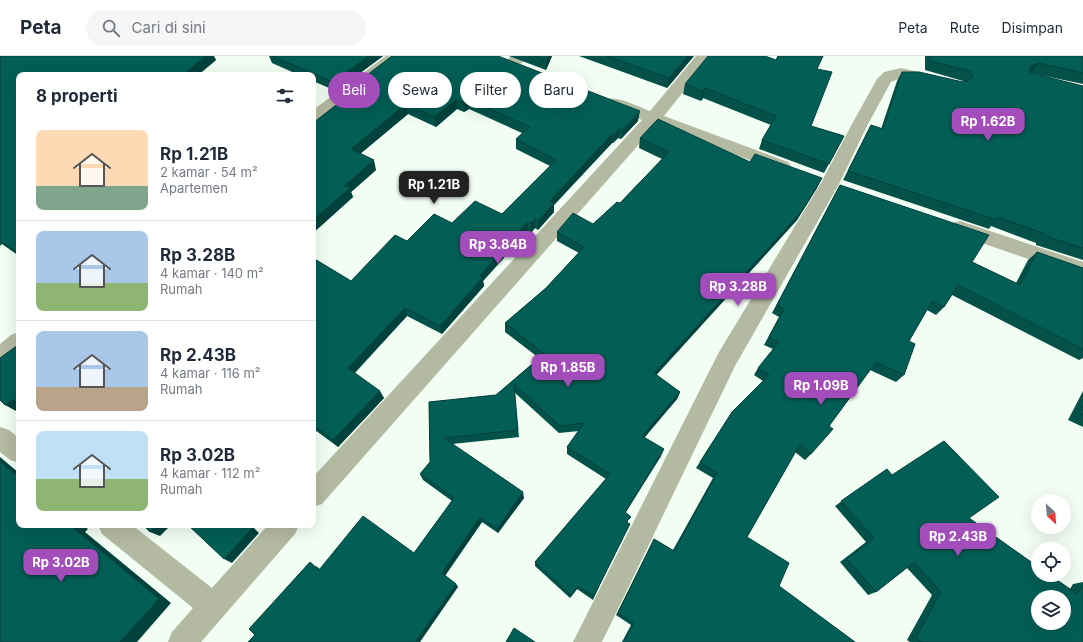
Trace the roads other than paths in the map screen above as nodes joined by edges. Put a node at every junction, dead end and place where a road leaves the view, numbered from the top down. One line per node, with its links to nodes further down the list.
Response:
1 (396, 56): 7 (street)
2 (704, 56): 8 (street)
3 (510, 59): 4 (street)
4 (532, 72)
5 (950, 84): 9 (street)
6 (594, 96): 8 (street)
7 (316, 116)
8 (653, 118): 9 (street); 16 (street)
9 (823, 181): 21 (street)
10 (942, 222): 11 (street)
11 (1083, 270)
12 (16, 344): 13 (street)
13 (0, 357)
14 (0, 438): 15 (street)
15 (16, 450)
16 (316, 492)
17 (115, 528): 19 (street)
18 (283, 528): 19 (street)
19 (213, 606): 20 (street)
20 (182, 642)
21 (586, 642)

